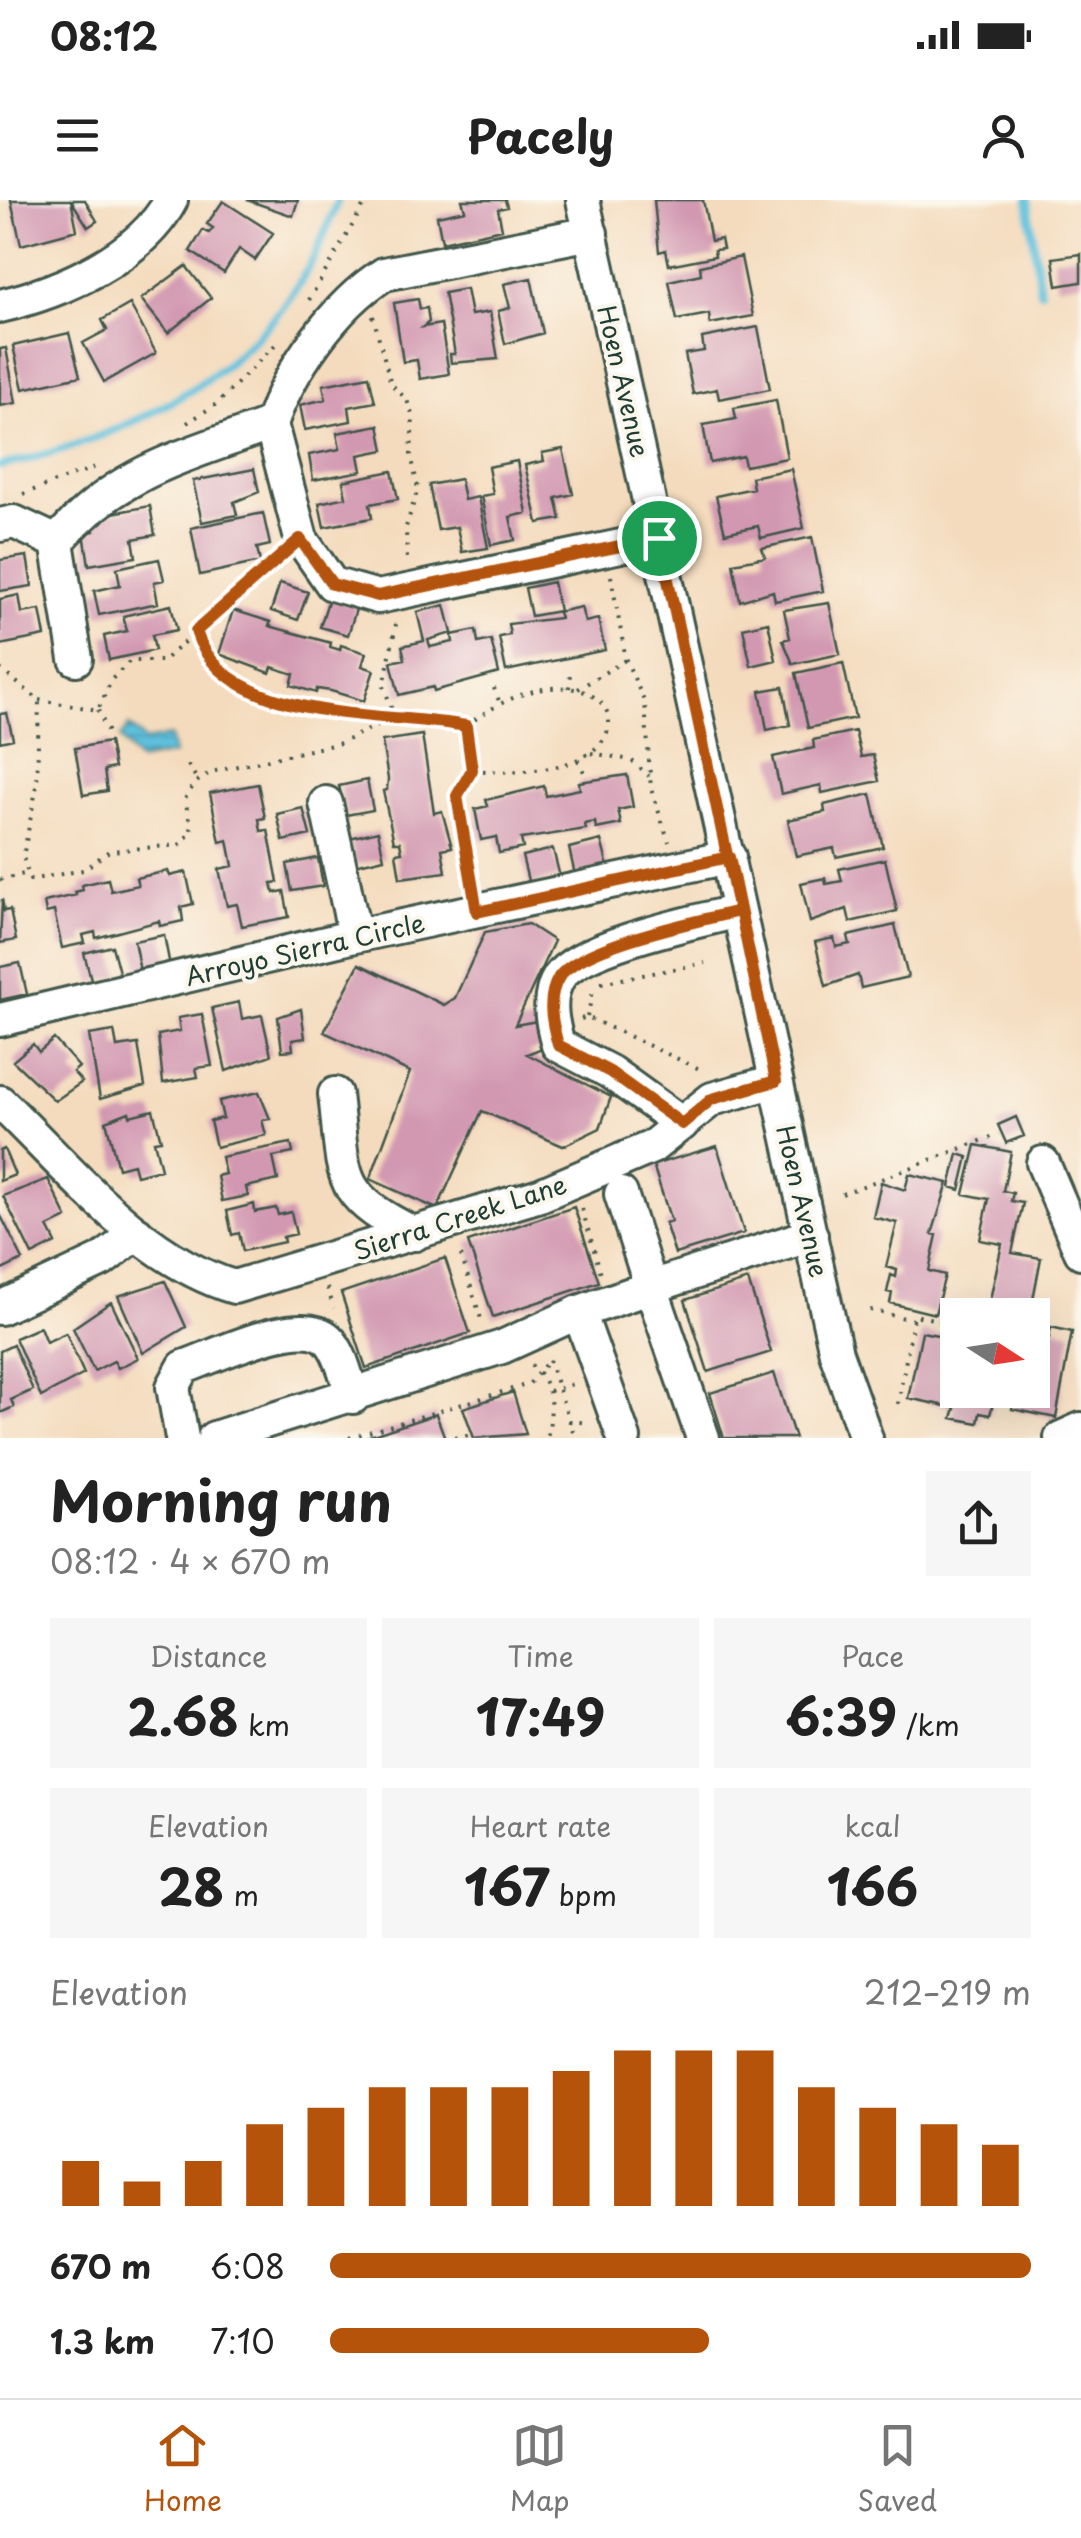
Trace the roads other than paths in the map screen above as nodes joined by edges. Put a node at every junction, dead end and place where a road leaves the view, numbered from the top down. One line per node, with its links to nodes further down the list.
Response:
1 (172, 200): 4 (street)
2 (583, 200): 3 (street, Hoen Avenue)
3 (590, 233): 5 (street); 7 (street, Hoen Avenue)
4 (0, 306)
5 (271, 424): 7 (street); 8 (street)
6 (6, 510): 8 (street)
7 (659, 538): 11 (street, Hoen Avenue)
8 (57, 542): 9 (street)
9 (76, 659)
10 (326, 803): 13 (street)
11 (729, 857): 12 (street, Hoen Avenue); 13 (street, Arroyo Sierra Circle)
12 (739, 911): 15 (street, Hoen Avenue); 18 (street)
13 (356, 936): 14 (street, Arroyo Sierra Circle)
14 (0, 1020)
15 (776, 1081): 18 (street, Sierra Creek Lane); 23 (street, Hoen Avenue)
16 (336, 1094): 22 (street)
17 (0, 1102): 21 (street, Sierra Creek Lane)
18 (682, 1124): 22 (street, Sierra Creek Lane)
19 (1043, 1163): 24 (street)
20 (620, 1194): 25 (street)
21 (138, 1233): 22 (street, Sierra Creek Lane); 26 (street)
22 (416, 1234)
23 (810, 1235): 25 (street); 34 (street, Hoen Avenue)
24 (1081, 1252)
25 (651, 1287): 27 (street); 33 (street)
26 (0, 1308)
27 (579, 1312): 28 (street); 32 (street)
28 (353, 1397): 30 (street); 31 (street)
29 (1081, 1430): 35 (street)
30 (182, 1438)
31 (214, 1438)
32 (624, 1438)
33 (703, 1438)
34 (866, 1438)
35 (1061, 1438)

